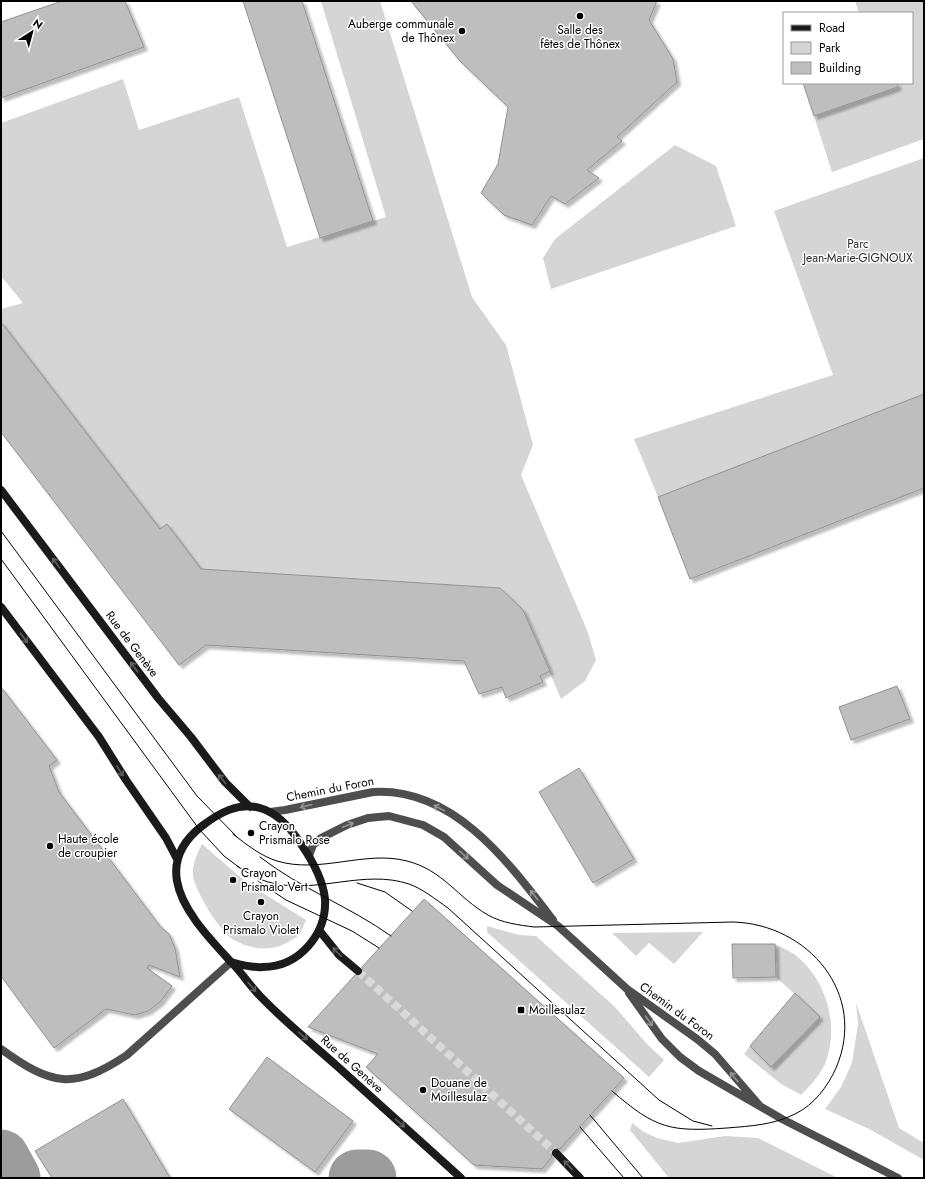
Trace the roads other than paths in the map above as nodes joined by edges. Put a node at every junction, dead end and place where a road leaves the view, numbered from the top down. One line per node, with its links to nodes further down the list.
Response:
1 (1, 490): 3 (main road, Rue de Genève, one-way to 1)
2 (1, 606): 6 (main road, Rue de Genève, one-way to 6)
3 (250, 806): 4 (main road, Rue de Genève); 6 (main road, Rue de Genève)
4 (270, 812): 5 (main road, Rue de Genève); 7 (street, Chemin du Foron, one-way to 4)
5 (309, 856): 7 (street, Chemin du Foron, one-way to 7); 8 (main road, Rue de Genève)
6 (177, 859): 9 (main road, Rue de Genève)
7 (558, 926): 11 (street, Chemin du Foron)
8 (319, 930): 9 (main road, Rue de Genève); 10 (main road, one-way to 8)
9 (231, 962): 12 (street); 15 (main road, Rue de Genève, one-way to 15)
10 (358, 971)
11 (627, 989): 13 (street, Chemin du Foron, one-way to 11); 13 (street, Chemin du Foron, one-way to 13)
12 (1, 1049)
13 (760, 1106): 17 (street, Chemin du Foron)
14 (556, 1153): 16 (main road, one-way to 14)
15 (461, 1178)
16 (580, 1178)
17 (898, 1178)

